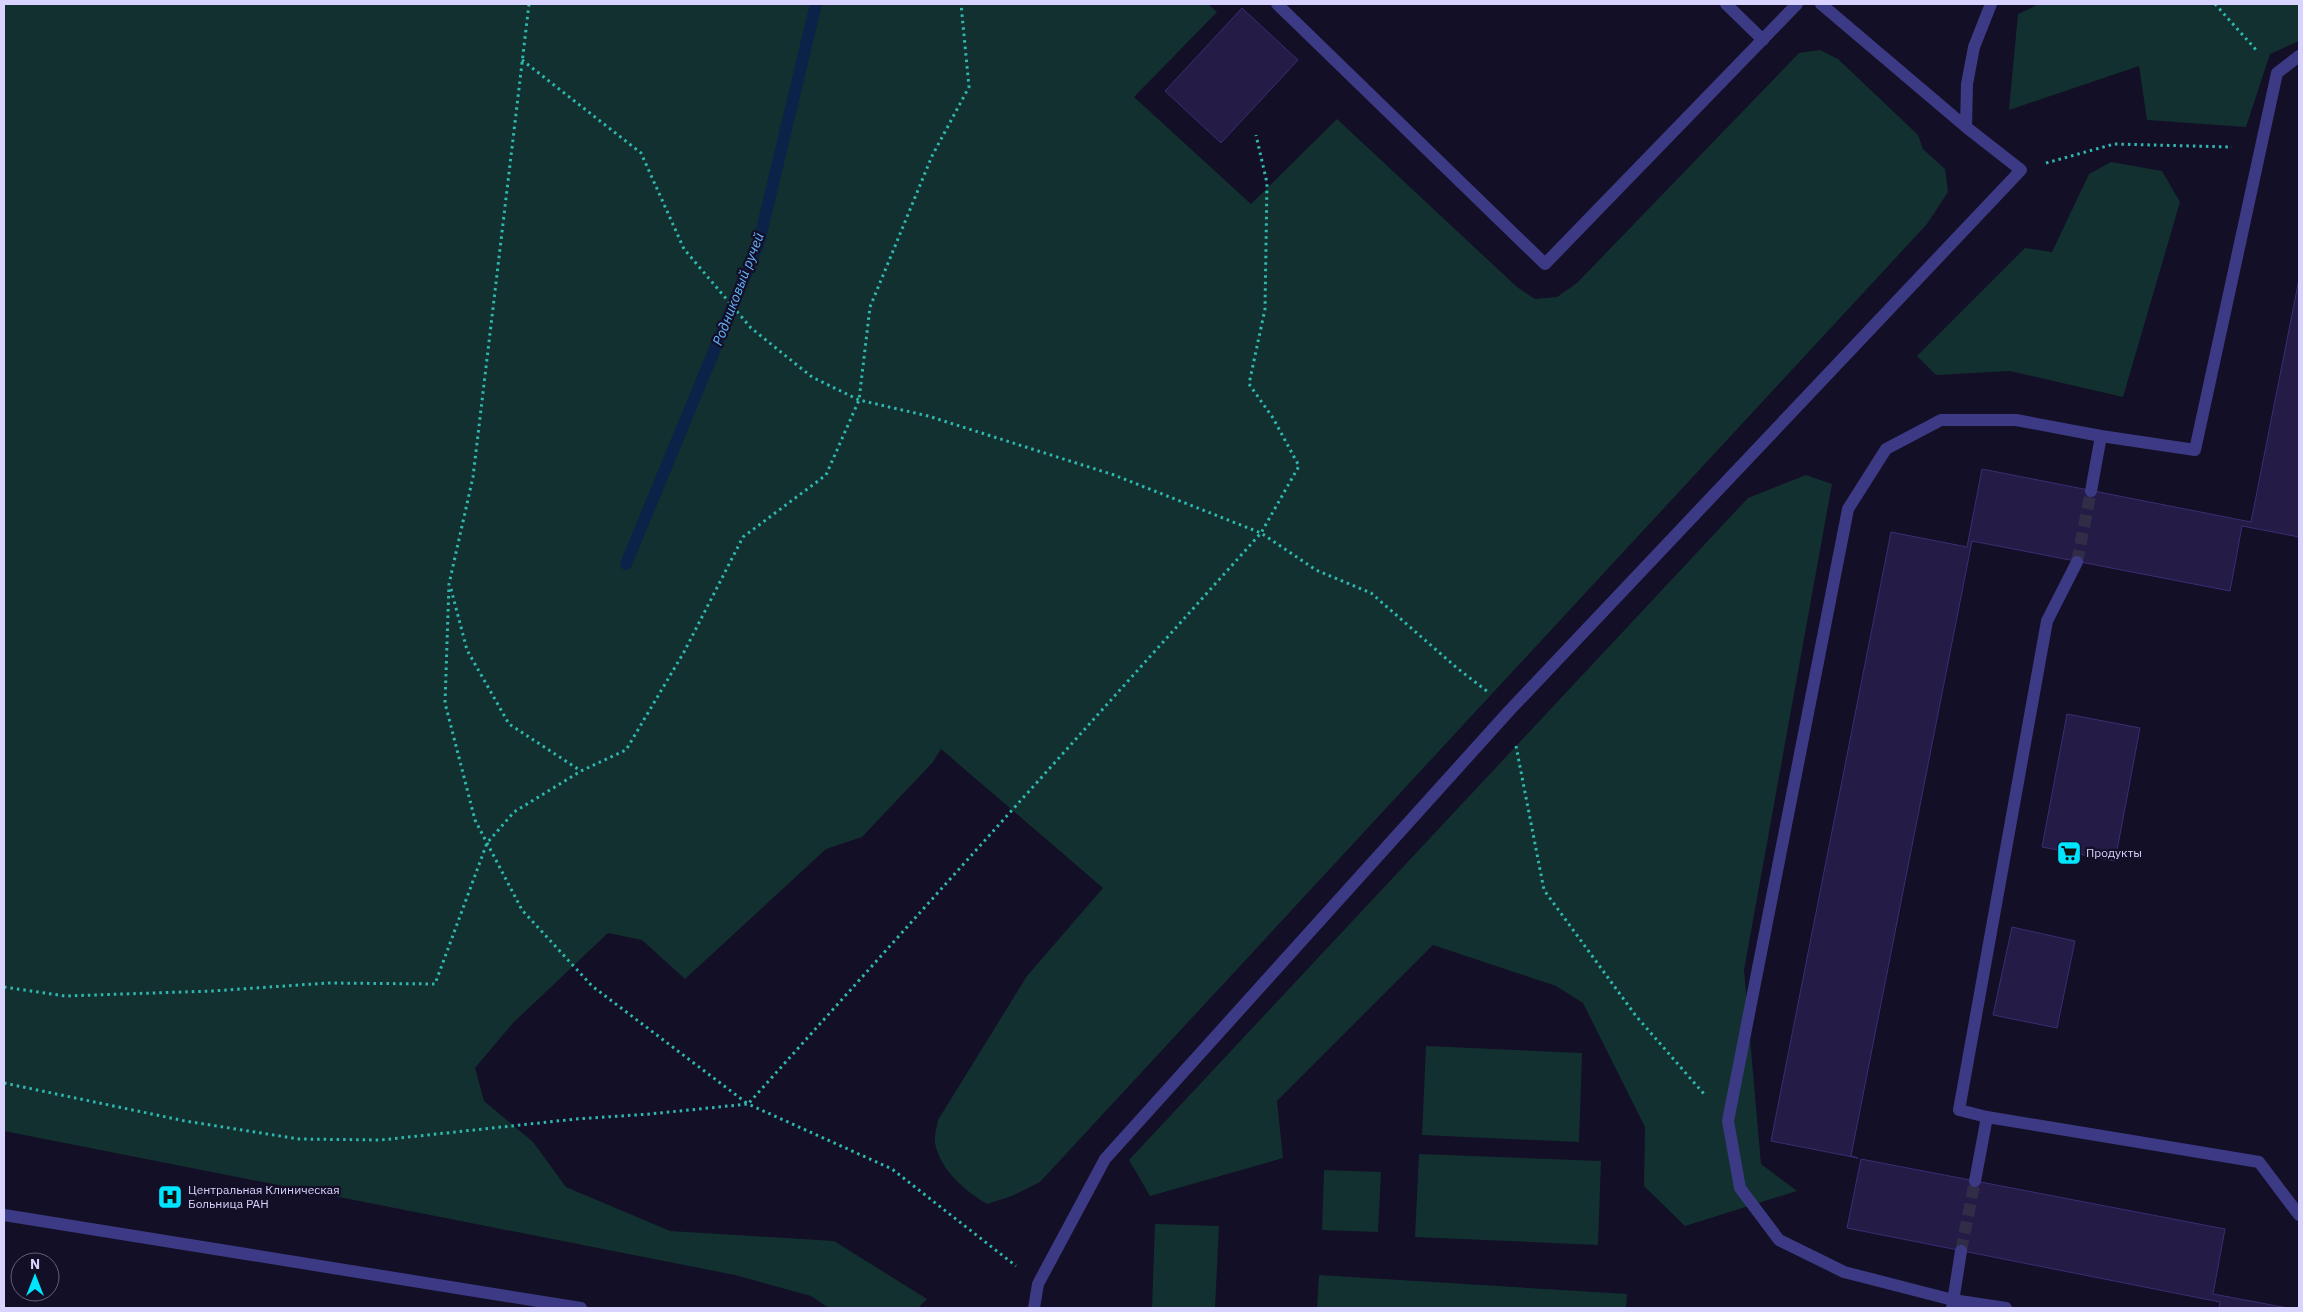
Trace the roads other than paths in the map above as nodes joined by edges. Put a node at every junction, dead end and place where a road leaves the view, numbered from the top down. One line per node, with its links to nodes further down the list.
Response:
1 (1277, 4): 6 (lane)
2 (1726, 4): 6 (lane)
3 (1798, 4): 6 (lane)
4 (1821, 4): 8 (lane)
5 (1991, 4): 8 (lane)
6 (1763, 40)
7 (2299, 56): 9 (lane)
8 (1966, 127): 19 (lane)
9 (2101, 436): 10 (lane); 17 (lane)
10 (2091, 491)
11 (2077, 562): 12 (lane)
12 (1987, 1117): 13 (lane); 14 (lane)
13 (1975, 1181)
14 (2299, 1215)
15 (4, 1216): 18 (lane)
16 (1961, 1251): 17 (lane)
17 (1953, 1304): 20 (lane)
18 (581, 1308)
19 (1034, 1308)
20 (2006, 1308)

